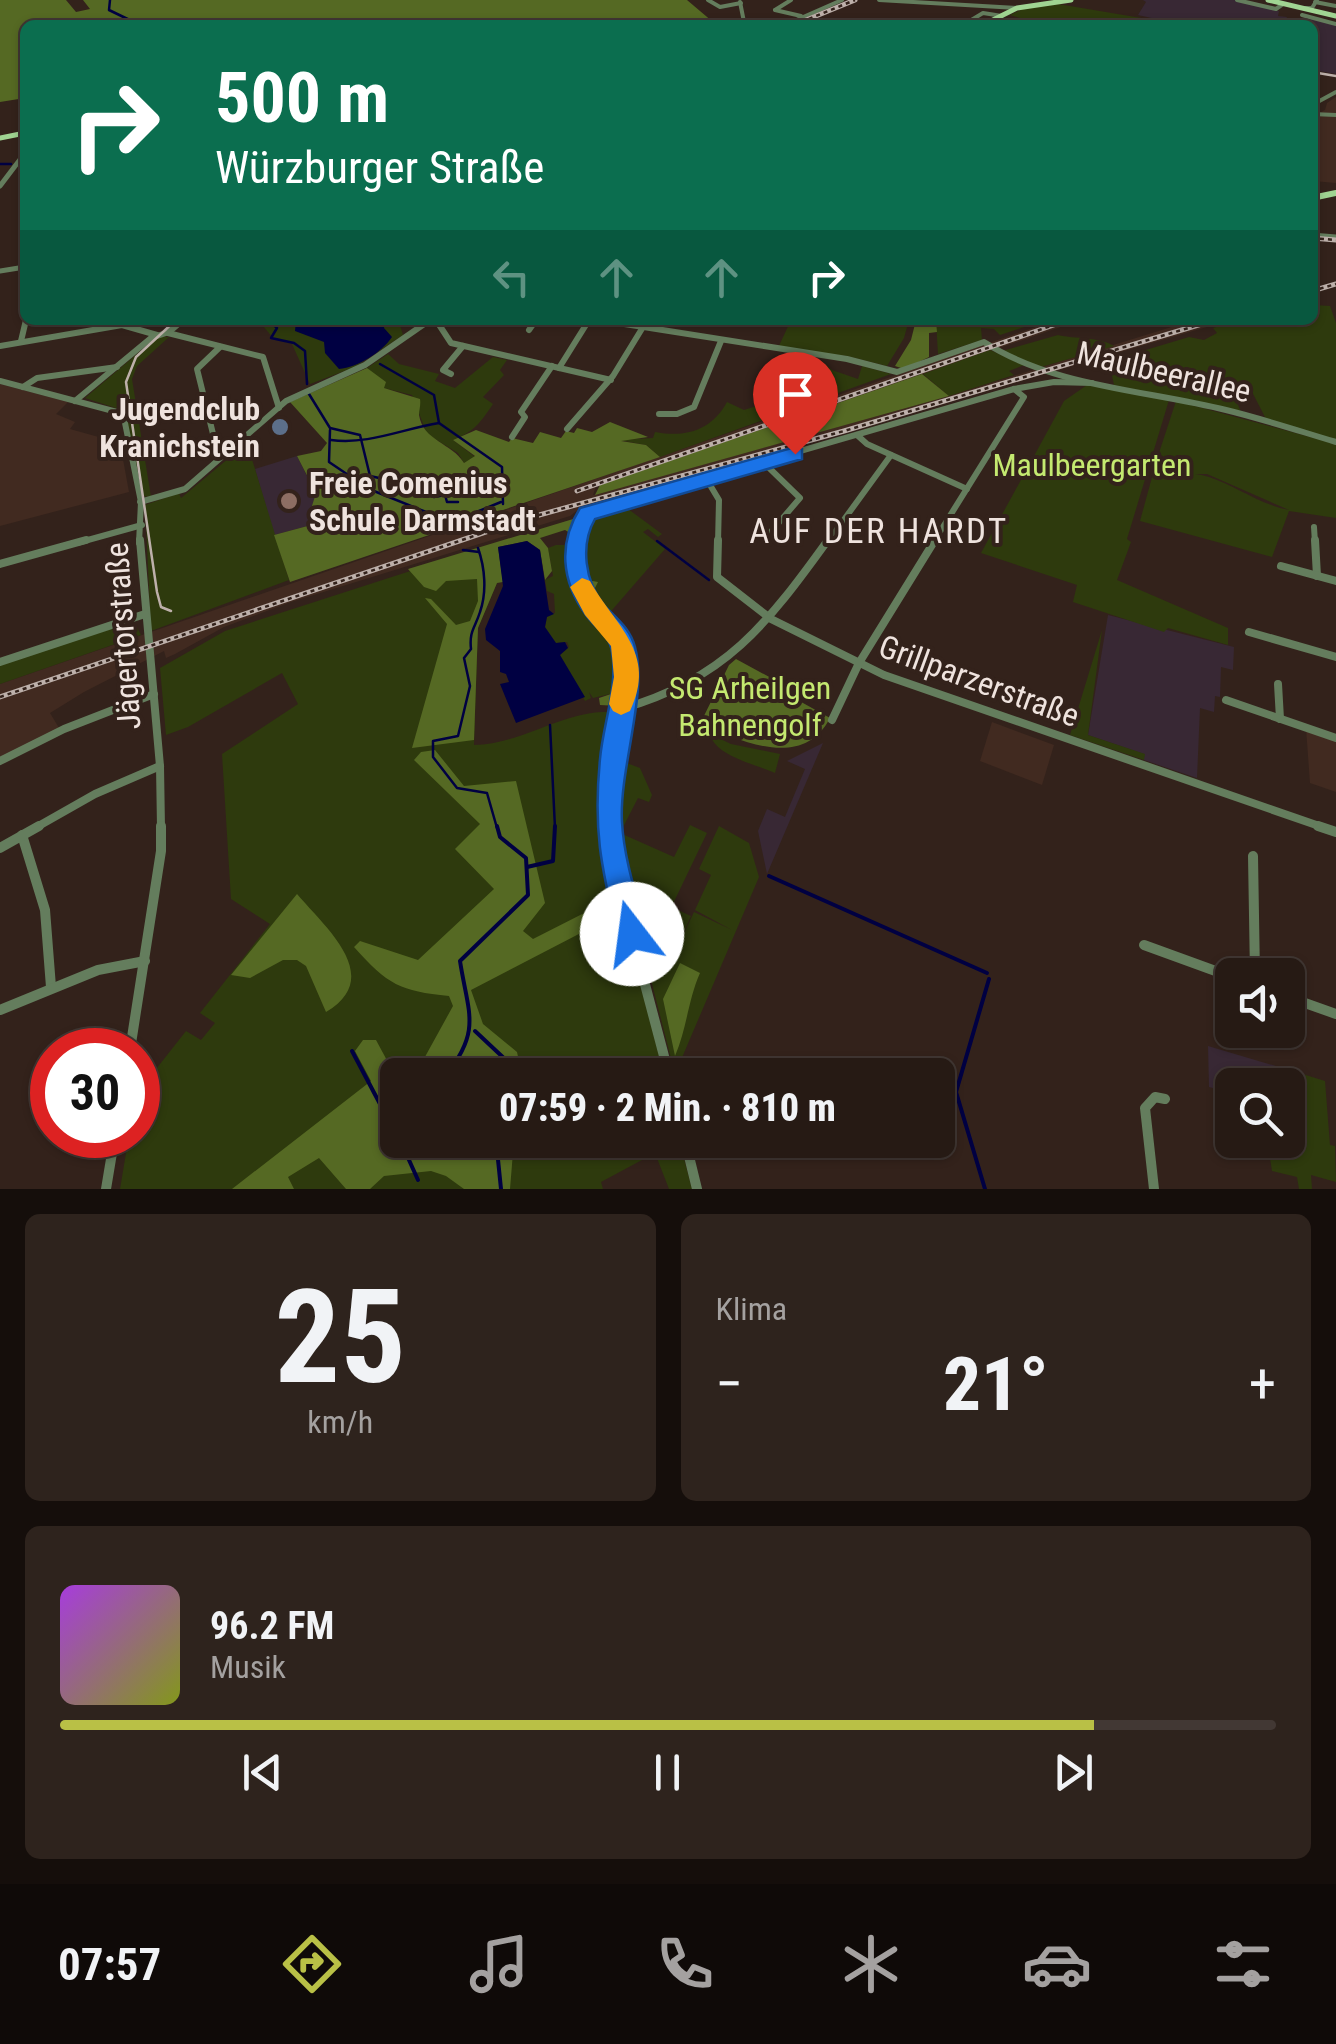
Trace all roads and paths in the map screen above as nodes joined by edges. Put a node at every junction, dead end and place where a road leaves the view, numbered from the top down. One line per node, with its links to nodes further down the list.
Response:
1 (708, 0): 11 (street)
2 (791, 0): 17 (street)
3 (842, 0): 21 (street)
4 (871, 0): 5 (street)
5 (879, 0): 9 (street)
6 (1071, 0): 18 (main road)
7 (1237, 0): 14 (street)
8 (1268, 0): 14 (main road)
9 (966, 1): 13 (street)
10 (1316, 1): 16 (street); 19 (street)
11 (739, 2)
12 (771, 2): 17 (street)
13 (1002, 3): 18 (street)
14 (1283, 4): 15 (main road)
15 (1296, 4): 19 (street); 20 (main road)
16 (1336, 6)
17 (777, 8): 21 (street)
18 (1018, 8): 22 (main road)
19 (1305, 12): 20 (main road); 27 (street)
20 (1328, 14): 23 (main road)
21 (801, 16): 24 (street)
22 (1002, 16): 25 (street); 26 (main road)
23 (1336, 16)
24 (794, 20)
25 (971, 20)
26 (994, 20)
27 (1336, 24)
28 (20, 160): 29 (street)
29 (0, 186)
30 (25, 325): 46 (street)
31 (71, 325): 43 (street)
32 (108, 325): 43 (street)
33 (129, 325): 44 (street)
34 (177, 325): 42 (street)
35 (425, 325): 59 (street, Jägertorstraße)
36 (436, 325): 48 (street)
37 (532, 325): 41 (street)
38 (585, 325): 51 (street)
39 (639, 325): 53 (street)
40 (645, 325): 45 (street)
41 (529, 330)
42 (168, 332): 44 (street); 49 (street)
43 (70, 334): 46 (street)
44 (157, 334): 50 (street)
45 (721, 341): 55 (street, Maulbeerallee); 60 (street)
46 (21, 342): 47 (street)
47 (0, 346)
48 (462, 346): 51 (street); 52 (street)
49 (220, 347): 59 (street); 65 (street)
50 (116, 367): 56 (street); 58 (street)
51 (555, 367): 53 (street); 63 (street)
52 (451, 374)
53 (610, 380): 61 (street)
54 (0, 381): 56 (street)
55 (1092, 383): 57 (street); 64 (street, Maulbeerallee)
56 (23, 387): 58 (street)
57 (1014, 388): 62 (street); 69 (street)
58 (75, 401): 70 (street)
59 (278, 408): 65 (street, Jägertorstraße)
60 (659, 414)
61 (568, 428)
62 (856, 435): 66 (street); 67 (street)
63 (512, 437)
64 (1336, 442)
65 (231, 451): 70 (street, Jägertorstraße)
66 (891, 455): 69 (street); 79 (street)
67 (764, 463): 68 (street); 73 (street)
68 (707, 480): 79 (street, Grillparzerstraße); 87 (street)
69 (967, 488): 83 (street)
70 (140, 502): 71 (street, Jägertorstraße)
71 (142, 525): 74 (street); 78 (street, Jägertorstraße)
72 (1314, 527): 76 (street)
73 (769, 534)
74 (0, 564)
75 (1281, 566): 76 (street)
76 (1317, 576): 77 (street)
77 (1336, 582)
78 (145, 614): 82 (street); 85 (street, Jägertorstraße)
79 (771, 618): 83 (street, Grillparzerstraße); 87 (street)
80 (1249, 632): 81 (street)
81 (1336, 656)
82 (0, 662)
83 (859, 663): 89 (street); 93 (street, Grillparzerstraße)
84 (1278, 684): 88 (street)
85 (154, 694): 91 (street); 92 (street, Jägertorstraße)
86 (1226, 700): 88 (street)
87 (620, 710): 106 (street)
88 (1280, 719): 90 (street)
89 (832, 720)
90 (1336, 738)
91 (0, 761)
92 (160, 766): 94 (street); 99 (street, Jägertorstraße)
93 (1336, 832)
94 (22, 835): 95 (street); 101 (street)
95 (0, 848)
96 (1254, 856): 98 (street)
97 (1144, 945): 100 (street)
98 (1254, 958)
99 (145, 961): 101 (street); 105 (street, Jägertorstraße)
100 (1215, 971)
101 (51, 986): 103 (street)
102 (1305, 1003): 104 (street)
103 (0, 1010)
104 (1336, 1014)
105 (134, 1028)
106 (666, 1058)
107 (1164, 1099): 112 (street)
108 (111, 1158): 110 (street)
109 (689, 1158): 111 (street)
110 (106, 1189)
111 (697, 1189)
112 (1154, 1189)

